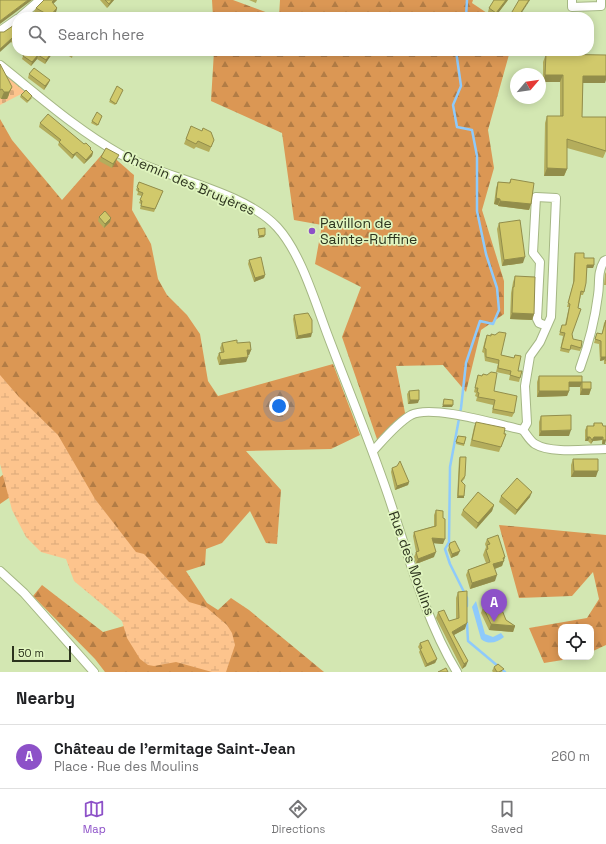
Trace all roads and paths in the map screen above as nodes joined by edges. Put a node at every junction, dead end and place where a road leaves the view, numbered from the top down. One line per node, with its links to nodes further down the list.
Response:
1 (572, 0): 2 (street)
2 (601, 0)
3 (35, 1): 4 (street)
4 (25, 12)
5 (12, 24): 6 (street)
6 (0, 31)
7 (0, 65): 13 (street, Chemin des Bruyères)
8 (606, 260): 10 (street)
9 (547, 326): 9 (street); 11 (street)
10 (580, 368)
11 (523, 430): 12 (street); 13 (street)
12 (606, 449)
13 (373, 451): 16 (street, Rue des Moulins)
14 (0, 572): 15 (street)
15 (94, 672)
16 (457, 672)

